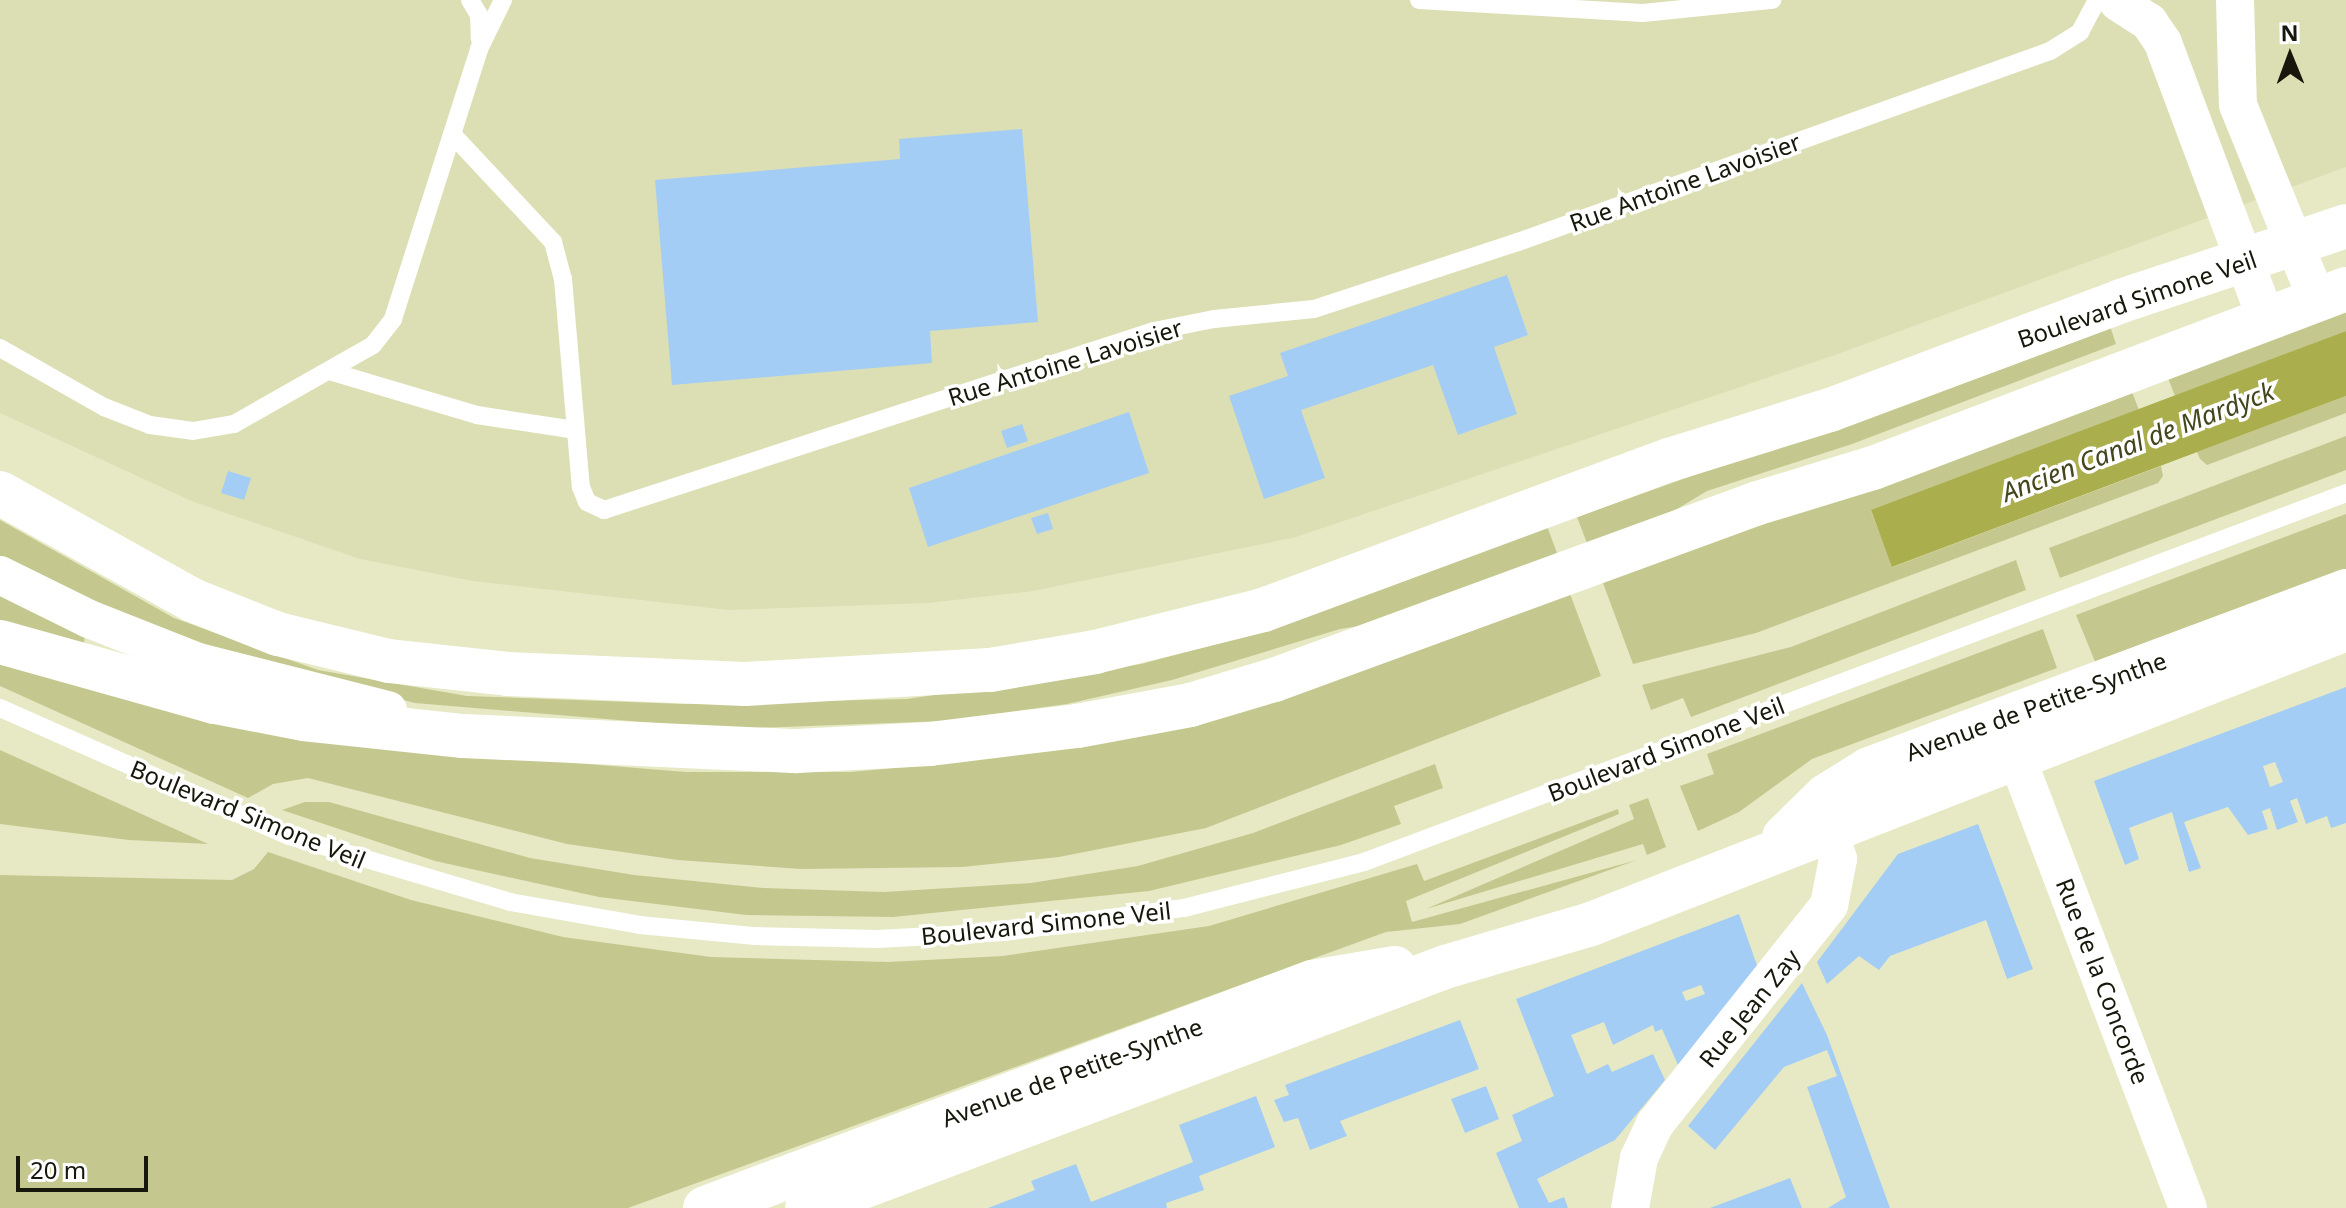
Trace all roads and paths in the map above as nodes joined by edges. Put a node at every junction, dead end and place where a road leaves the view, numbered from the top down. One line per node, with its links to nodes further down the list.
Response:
1 (470, 0): 7 (lane)
2 (503, 0): 7 (lane)
3 (1419, 0): 4 (lane)
4 (1772, 0)
5 (2235, 0): 10 (street)
6 (2114, 1): 11 (street); 16 (lane, Rue Antoine Lavoisier)
7 (479, 49): 8 (lane)
8 (452, 134): 15 (lane); 16 (lane, Rue Antoine Lavoisier)
9 (2346, 226): 10 (street, Boulevard Simone Veil)
10 (2295, 244): 11 (street, Boulevard Simone Veil); 12 (street)
11 (2245, 261): 13 (street); 17 (street, Boulevard Simone Veil)
12 (2332, 295): 13 (street)
13 (2266, 319): 25 (street)
14 (0, 348): 15 (lane)
15 (329, 371): 16 (lane)
16 (575, 430)
17 (0, 493)
18 (2346, 493): 23 (lane, Boulevard Simone Veil)
19 (0, 575): 25 (street)
20 (2346, 591): 24 (street, Avenue de Petite-Synthe)
21 (2346, 629): 24 (street, Avenue de Petite-Synthe)
22 (0, 642): 25 (street)
23 (0, 708)
24 (2009, 736): 26 (street, Avenue de Petite-Synthe); 31 (street, Rue de la Concorde)
25 (611, 744)
26 (1825, 815): 27 (street, Avenue de Petite-Synthe); 30 (street, Rue Jean Zay)
27 (1445, 967): 28 (street, Avenue de Petite-Synthe); 29 (street, Avenue de Petite-Synthe)
28 (705, 1208)
29 (807, 1208)
30 (1630, 1208)
31 (2188, 1208)

